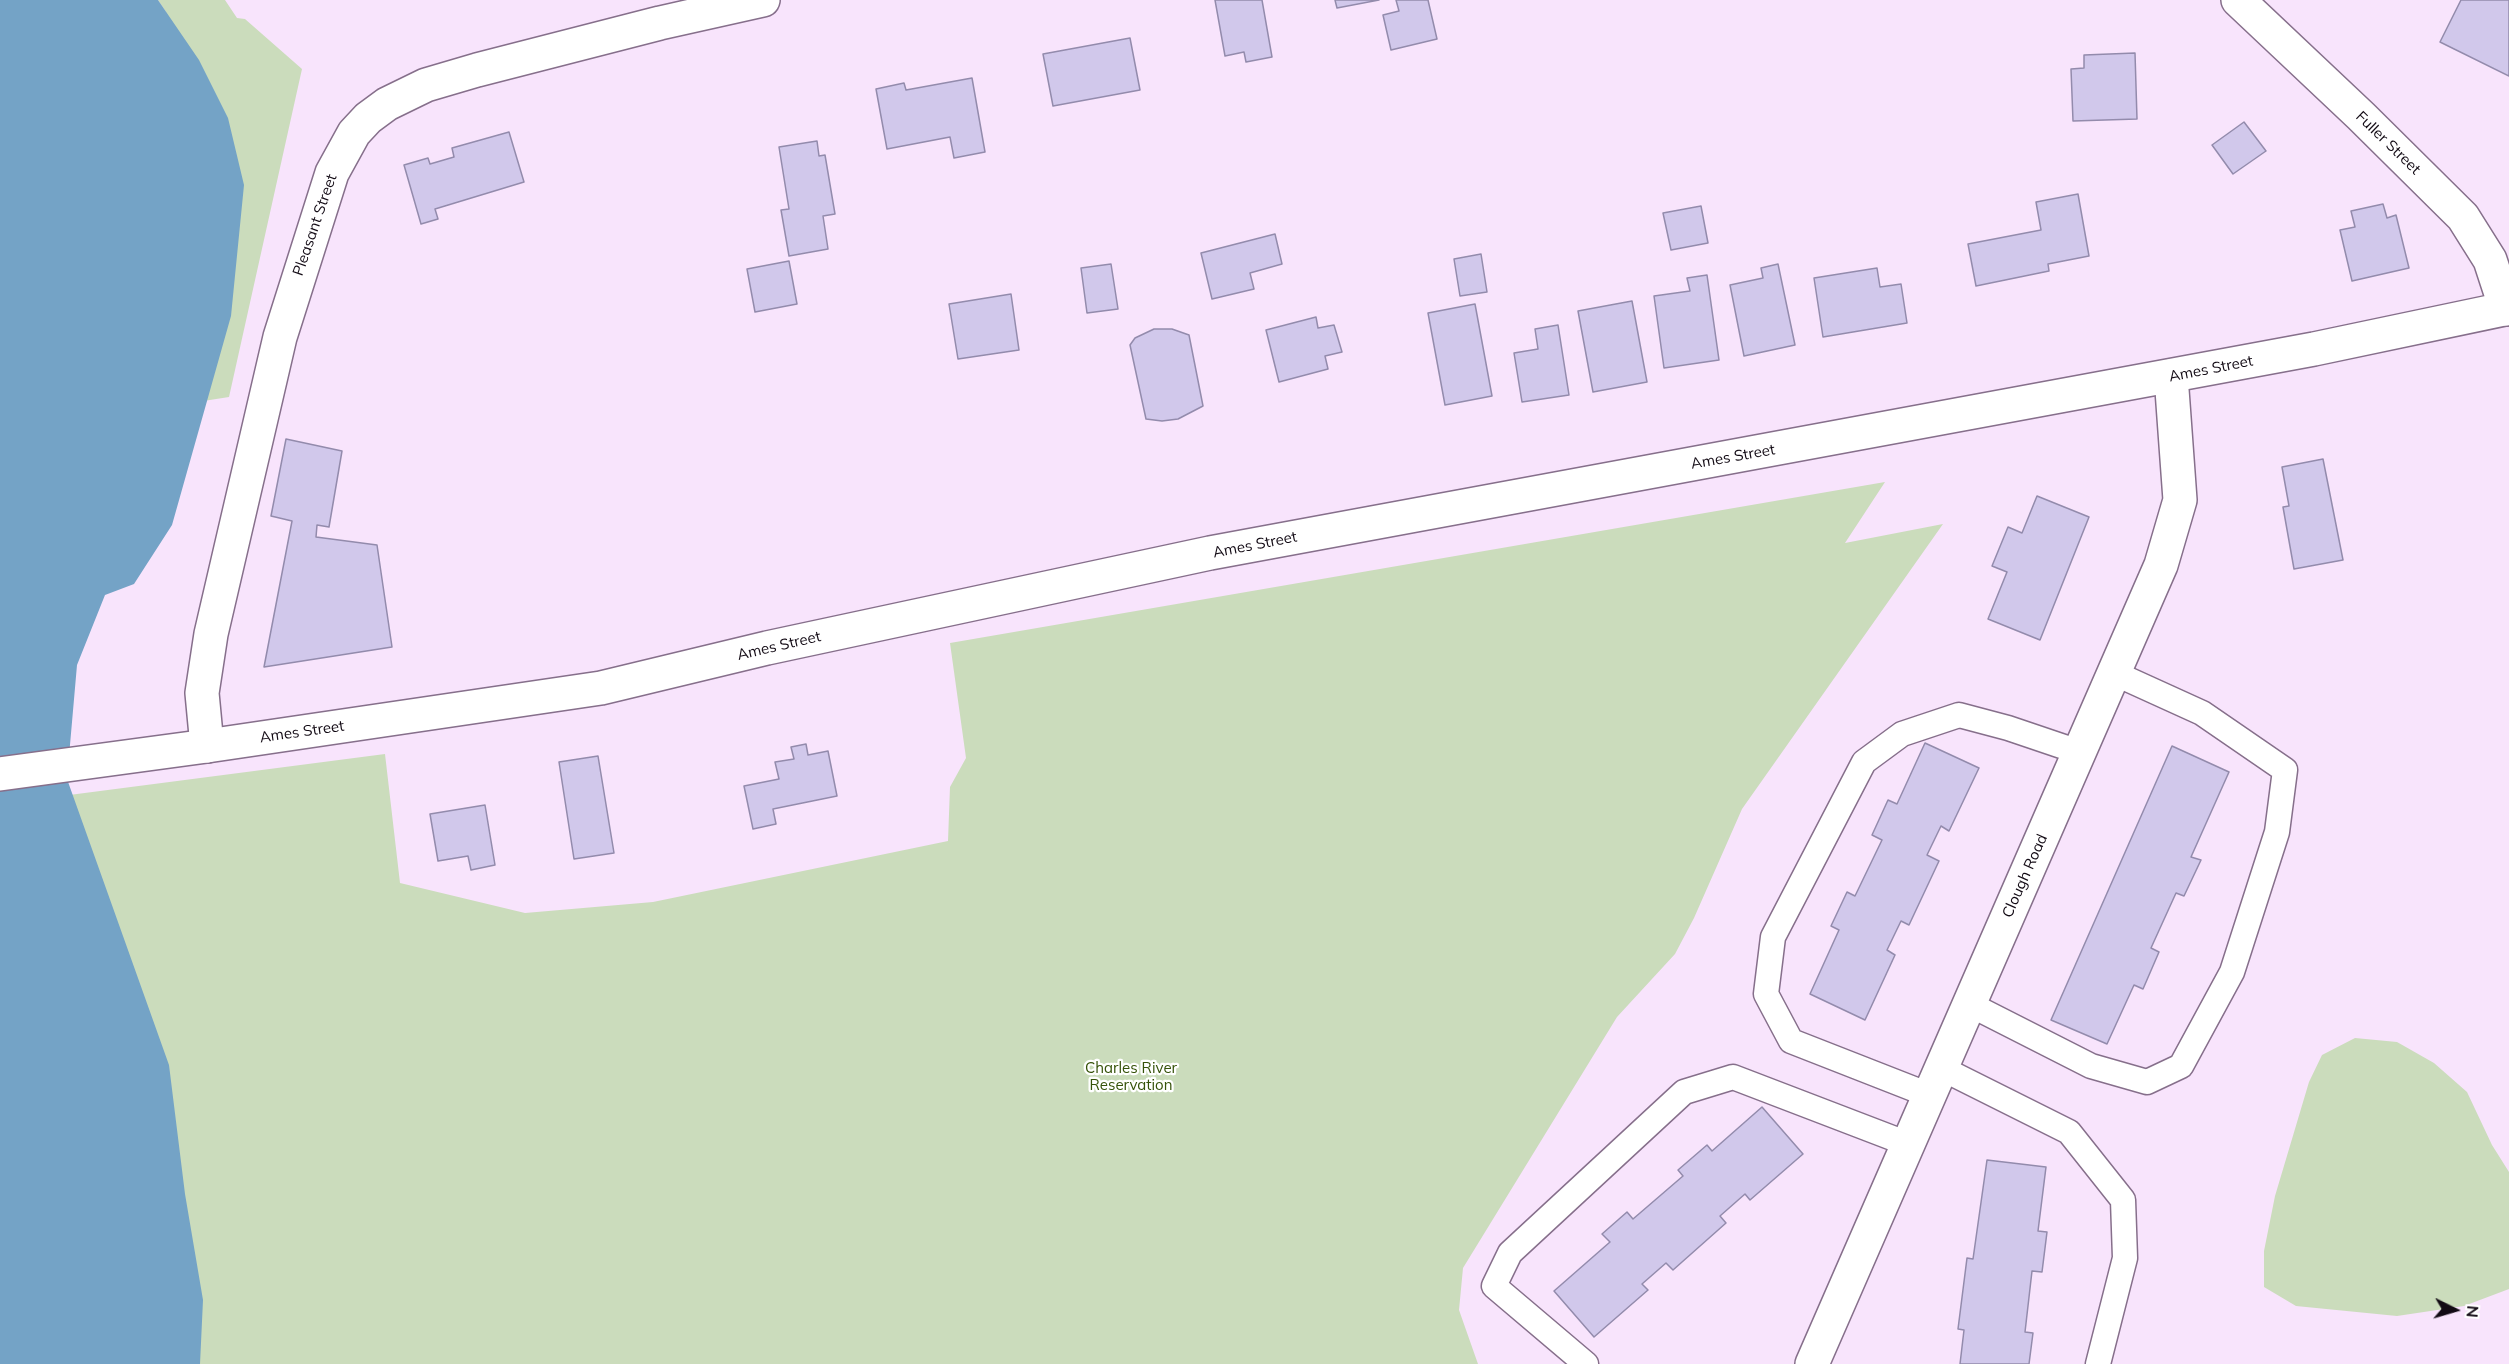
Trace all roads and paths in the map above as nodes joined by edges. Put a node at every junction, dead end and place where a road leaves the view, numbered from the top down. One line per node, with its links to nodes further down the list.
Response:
1 (764, 0): 6 (street, Pleasant Street)
2 (2238, 0): 3 (street, Fuller Street)
3 (2507, 308): 4 (street, Ames Street)
4 (2171, 376): 5 (street, Clough Road); 6 (street, Ames Street)
5 (2114, 672): 7 (street, Clough Road); 9 (lane)
6 (207, 746): 8 (street, Ames Street)
7 (2079, 752): 9 (street, Clough Road); 10 (lane)
8 (0, 774)
9 (1969, 1004): 10 (street, Clough Road)
10 (1935, 1082): 11 (street, Clough Road); 14 (lane)
11 (1908, 1144): 12 (lane); 13 (street, Clough Road)
12 (1586, 1364)
13 (1812, 1364)
14 (2097, 1364)

